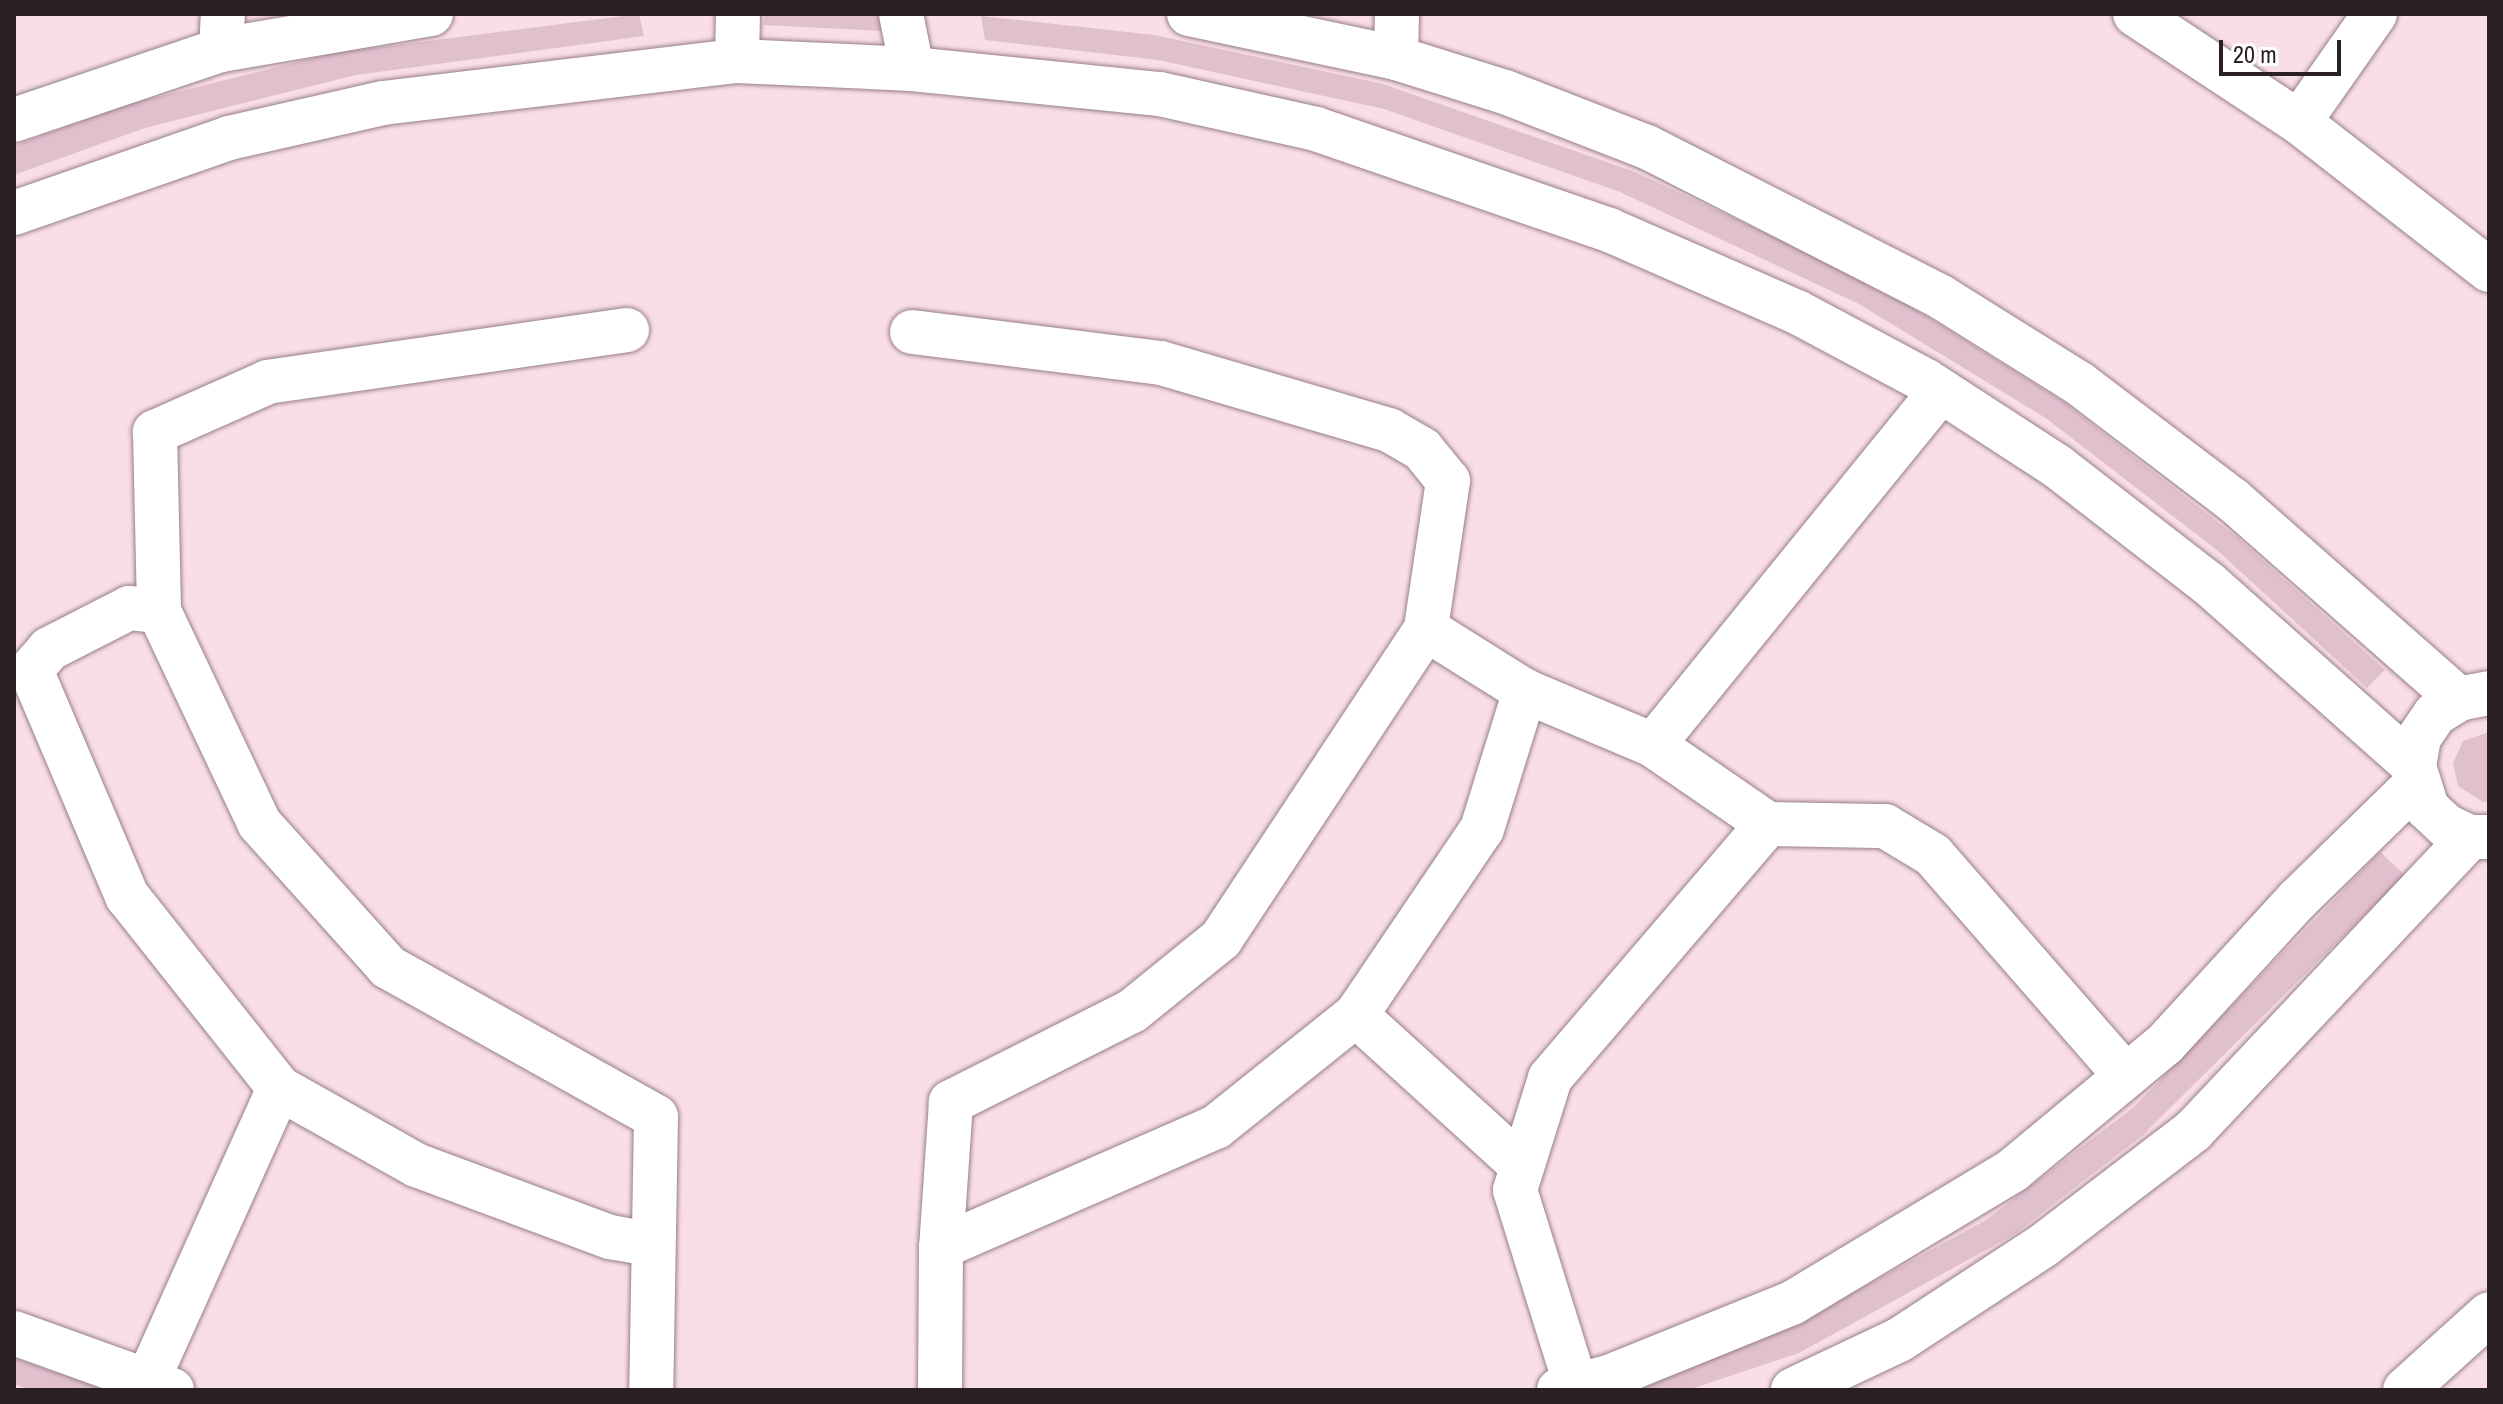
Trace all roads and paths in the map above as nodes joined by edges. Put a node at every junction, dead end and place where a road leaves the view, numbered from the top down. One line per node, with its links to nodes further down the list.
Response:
1 (431, 14): 8 (street)
2 (738, 14): 10 (street)
3 (901, 14): 11 (street)
4 (1189, 14): 9 (street)
5 (1397, 14): 9 (street)
6 (2135, 14): 13 (street)
7 (2375, 14): 13 (street)
8 (222, 32): 12 (street)
9 (1396, 58): 23 (street)
10 (737, 61): 11 (street); 14 (street)
11 (912, 69): 18 (street)
12 (14, 120)
13 (2299, 122): 15 (street)
14 (14, 213)
15 (2489, 270)
16 (627, 330): 19 (street)
17 (912, 332): 20 (street)
18 (1941, 391): 24 (street); 25 (street)
19 (159, 611): 21 (street); 32 (street)
20 (1426, 629): 22 (street); 33 (street)
21 (22, 670): 30 (street)
22 (1525, 691): 24 (street); 28 (street)
23 (2474, 696): 25 (street)
24 (1653, 745): 26 (street)
25 (2415, 775): 27 (street); 29 (street)
26 (1768, 824): 29 (street); 31 (street)
27 (2480, 837): 40 (street)
28 (1356, 1015): 31 (street); 33 (street)
29 (2126, 1076): 37 (street)
30 (279, 1088): 32 (street); 36 (street)
31 (1522, 1166): 37 (street)
32 (649, 1244): 38 (street)
33 (941, 1247): 39 (street)
34 (2489, 1314): 41 (street)
35 (14, 1333): 36 (street)
36 (160, 1386)
37 (1568, 1388)
38 (651, 1390)
39 (940, 1390)
40 (1793, 1390)
41 (2405, 1390)

